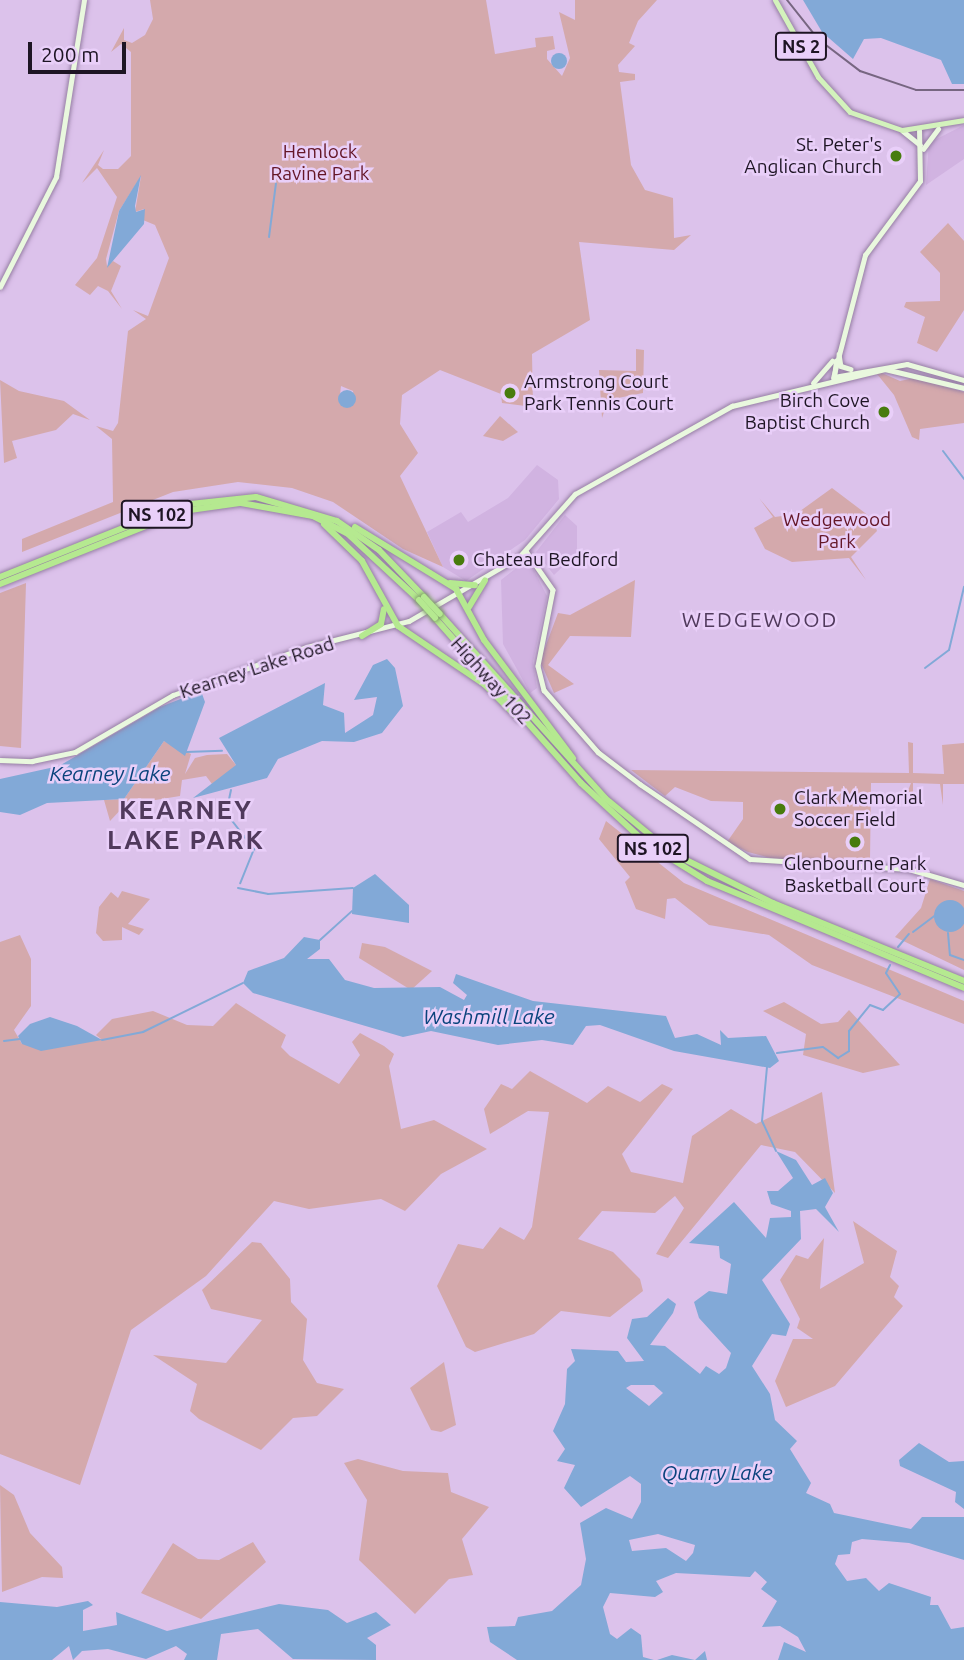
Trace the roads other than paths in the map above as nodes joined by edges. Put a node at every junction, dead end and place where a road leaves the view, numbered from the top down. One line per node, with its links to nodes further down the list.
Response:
1 (84, 0): 9 (main road)
2 (775, 0): 5 (main road, NS 2)
3 (964, 120): 4 (main road, NS 2)
4 (938, 128): 6 (main road, NS 2); 8 (main road)
5 (902, 130): 6 (main road, NS 2); 7 (main road)
6 (919, 131): 7 (main road)
7 (921, 147): 8 (main road)
8 (922, 157): 10 (main road)
9 (0, 287)
10 (838, 350): 11 (main road); 12 (main road); 14 (main road)
11 (855, 369): 12 (main road); 13 (main road)
12 (833, 378): 14 (main road, Kearney Lake Road); 15 (main road)
13 (964, 380)
14 (813, 384): 18 (main road, Kearney Lake Road)
15 (964, 388)
16 (321, 512): 19 (highway, Highway 102 / NS 102); 21 (highway); 25 (highway, Highway 102 / NS 102)
17 (300, 513): 22 (highway, Highway 102 / NS 102); 25 (highway, Highway 102 / NS 102); 26 (highway)
18 (526, 551): 20 (main road, Kearney Lake Road); 34 (main road)
19 (0, 577)
20 (485, 580): 23 (main road, Kearney Lake Road); 27 (highway)
21 (448, 582): 23 (highway); 24 (highway)
22 (0, 584)
23 (475, 585): 24 (main road, Kearney Lake Road)
24 (459, 593): 27 (highway); 29 (main road, Kearney Lake Road)
25 (421, 598): 28 (highway, Highway 102 / NS 102, bridge)
26 (383, 603): 29 (highway); 30 (highway)
27 (468, 609): 33 (highway)
28 (437, 616): 32 (highway, Highway 102 / NS 102); 33 (highway, Highway 102 / NS 102)
29 (398, 626): 30 (main road, Kearney Lake Road); 32 (highway)
30 (362, 636): 31 (main road, Kearney Lake Road)
31 (0, 760)
32 (571, 772): 36 (highway, Highway 102 / NS 102)
33 (593, 785): 35 (highway, Highway 102 / NS 102)
34 (964, 885)
35 (964, 981)
36 (964, 988)

